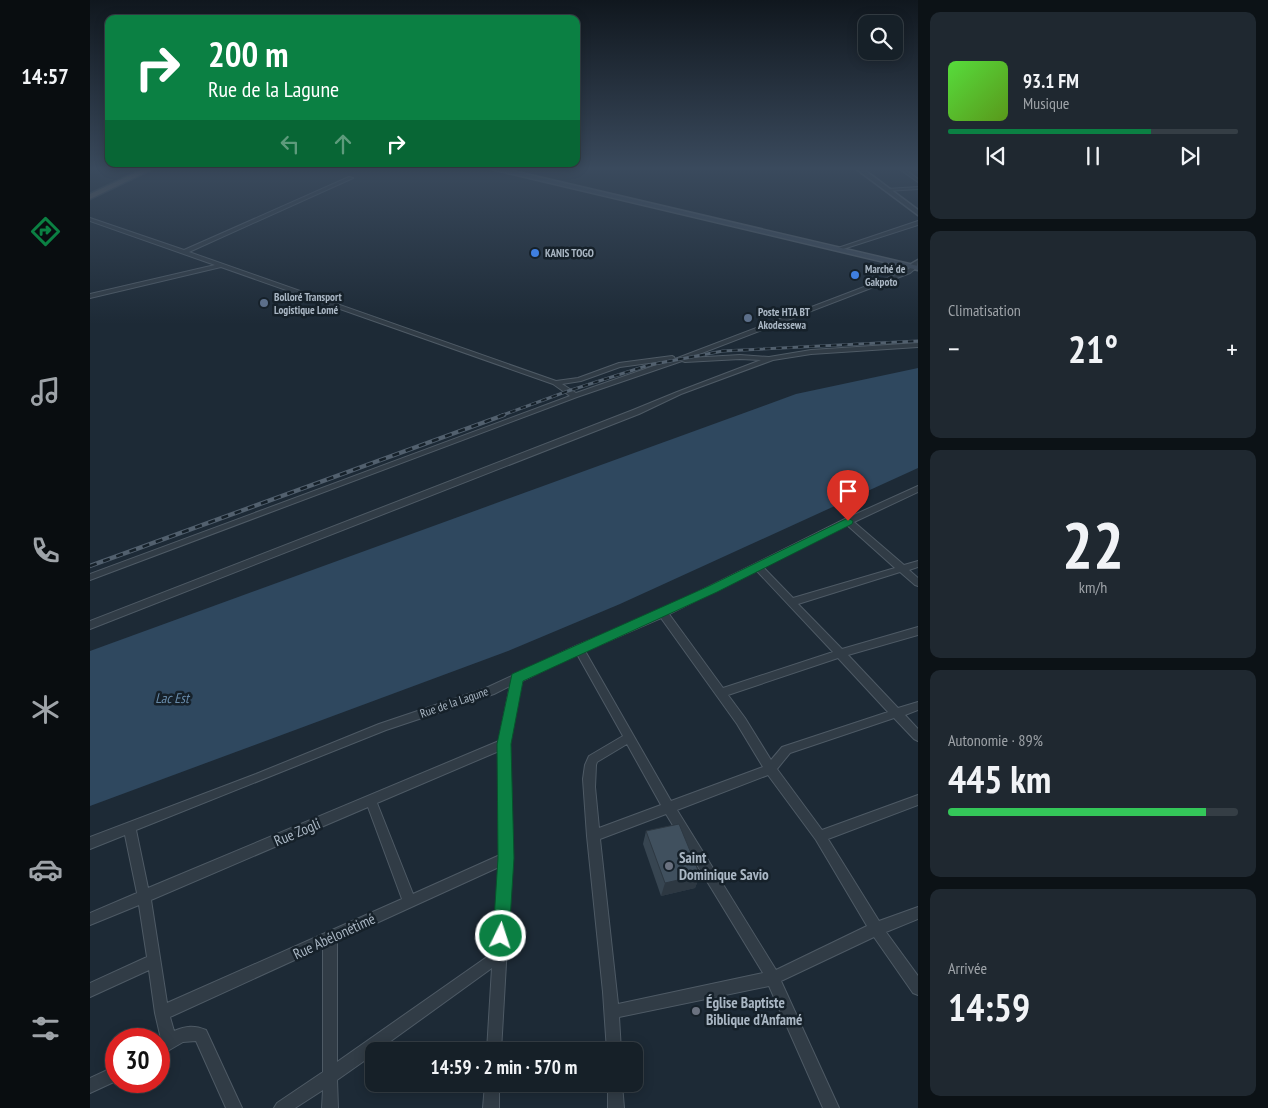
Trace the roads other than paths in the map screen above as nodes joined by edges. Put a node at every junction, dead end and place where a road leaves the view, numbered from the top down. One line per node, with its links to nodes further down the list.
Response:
1 (92, 220): 6 (street)
2 (259, 220): 6 (street)
3 (712, 220): 5 (main road)
4 (918, 223): 5 (street)
5 (838, 249): 8 (main road)
6 (184, 252): 7 (street)
7 (222, 265): 9 (street); 14 (street)
8 (917, 266): 11 (street)
9 (90, 296)
10 (918, 345): 12 (street)
11 (687, 356): 13 (street); 14 (street)
12 (772, 358): 13 (street); 25 (street)
13 (676, 361): 15 (street)
14 (555, 383): 15 (street)
15 (575, 396): 21 (street)
16 (918, 489): 17 (street, Rue de la Lagune)
17 (848, 521): 19 (street, Rue de la Lagune); 20 (street)
18 (918, 564): 20 (street)
19 (758, 567): 23 (street); 24 (street, Rue de la Lagune)
20 (901, 569): 22 (street); 23 (street)
21 (90, 577)
22 (918, 583)
23 (792, 602): 28 (street)
24 (663, 613): 27 (street, Rue de la Lagune); 30 (street)
25 (90, 626)
26 (918, 631): 28 (street)
27 (579, 649): 29 (street, Rue de la Lagune); 34 (street)
28 (839, 654): 30 (street); 32 (street)
29 (517, 678): 35 (street); 40 (street, Rue de la Lagune)
30 (720, 693): 36 (street)
31 (918, 706): 32 (street)
32 (897, 712): 33 (street); 36 (street)
33 (918, 736)
34 (628, 738): 39 (street); 41 (street)
35 (504, 744): 38 (street, Rue Zogli); 44 (street)
36 (770, 769): 39 (street); 42 (street)
37 (918, 800): 42 (street)
38 (371, 801): 45 (street, Rue Zogli); 46 (street)
39 (668, 806): 41 (street); 53 (street)
40 (130, 828): 43 (street, Rue de la Lagune); 45 (street)
41 (593, 836): 56 (street)
42 (820, 836): 49 (street)
43 (90, 843)
44 (506, 858): 46 (street, Rue Abélonétimé); 51 (street)
45 (144, 896): 48 (street, Rue Zogli); 52 (street)
46 (409, 901): 50 (street, Rue Abélonétimé)
47 (918, 913): 49 (street)
48 (90, 919)
49 (876, 929): 53 (street); 54 (street)
50 (330, 939): 57 (street, Rue Abélonétimé); 62 (street)
51 (500, 955): 60 (street); 62 (street)
52 (154, 961): 55 (street); 57 (street)
53 (773, 978): 56 (street); 72 (street)
54 (918, 988)
55 (90, 990)
56 (612, 1012): 61 (street)
57 (162, 1013): 58 (street)
58 (163, 1028)
59 (170, 1042): 67 (street)
60 (495, 1042)
61 (614, 1042)
62 (330, 1076): 68 (street); 69 (street)
63 (105, 1078): 64 (street)
64 (90, 1086)
65 (492, 1092): 70 (street)
66 (615, 1092): 71 (street)
67 (234, 1108)
68 (282, 1108)
69 (330, 1108)
70 (491, 1108)
71 (616, 1108)
72 (831, 1108)

